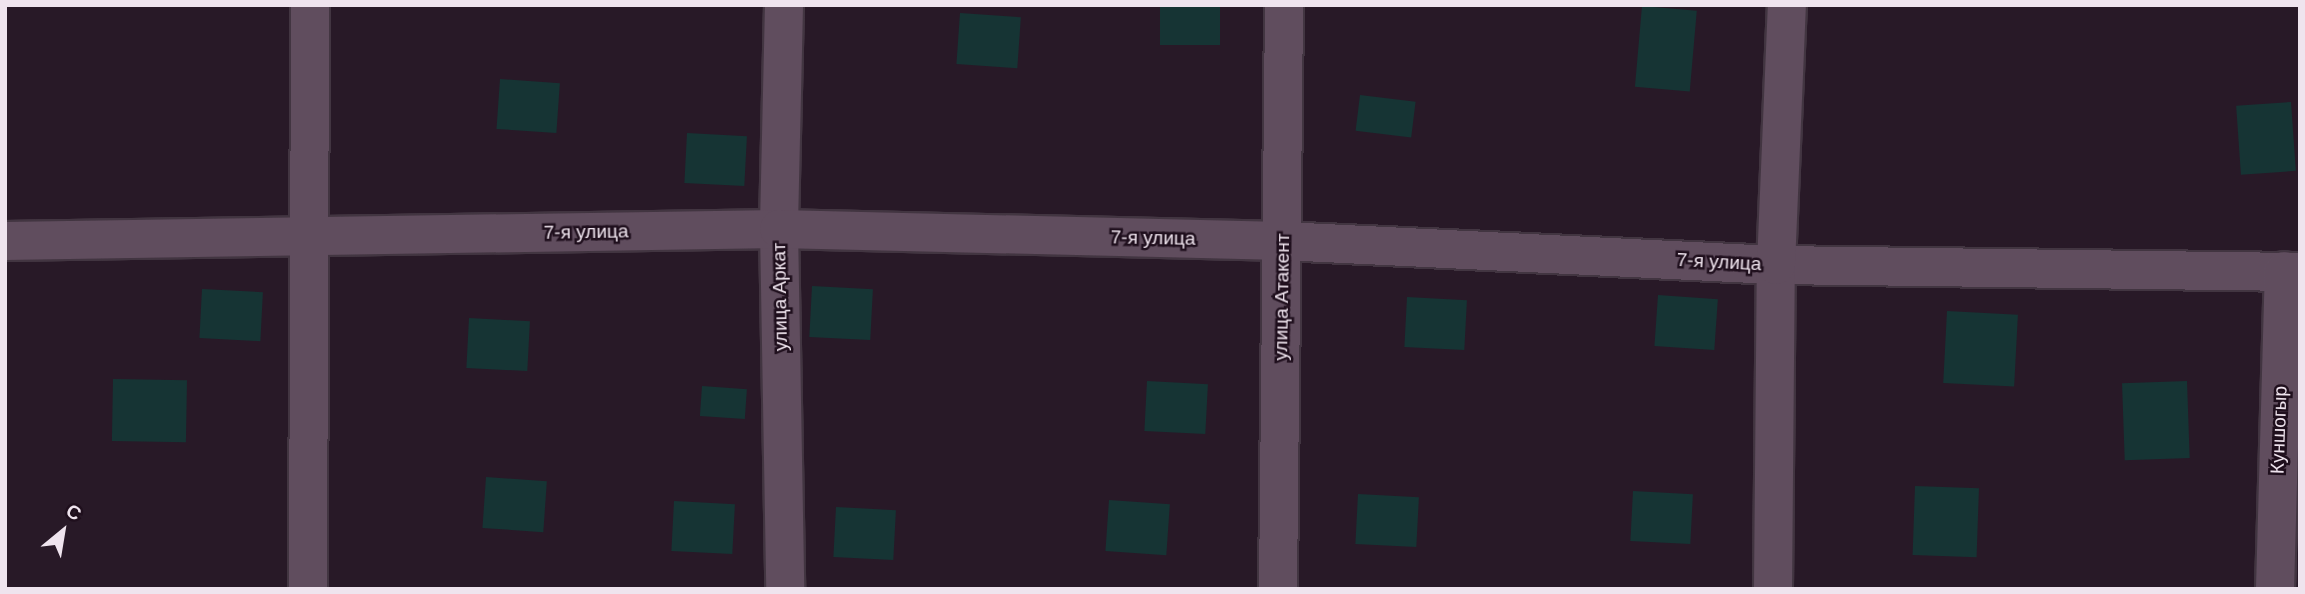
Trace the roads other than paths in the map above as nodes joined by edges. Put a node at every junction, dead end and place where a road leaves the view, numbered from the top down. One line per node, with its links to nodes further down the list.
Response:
1 (310, 5): 6 (street)
2 (784, 5): 5 (street, улица Аркат)
3 (1284, 5): 8 (street, улица Атакент)
4 (1787, 5): 9 (street)
5 (779, 229): 6 (street, 7-я улица); 8 (street, 7-я улица); 12 (street, улица Аркат)
6 (308, 236): 7 (street, 7-я улица); 11 (street)
7 (5, 241)
8 (1283, 241): 9 (street, 7-я улица); 13 (street, улица Атакент)
9 (1776, 265): 10 (street, 7-я улица); 14 (street)
10 (2292, 271): 15 (street, Куншогыр)
11 (308, 589)
12 (785, 589)
13 (1278, 589)
14 (1773, 589)
15 (2275, 589)

